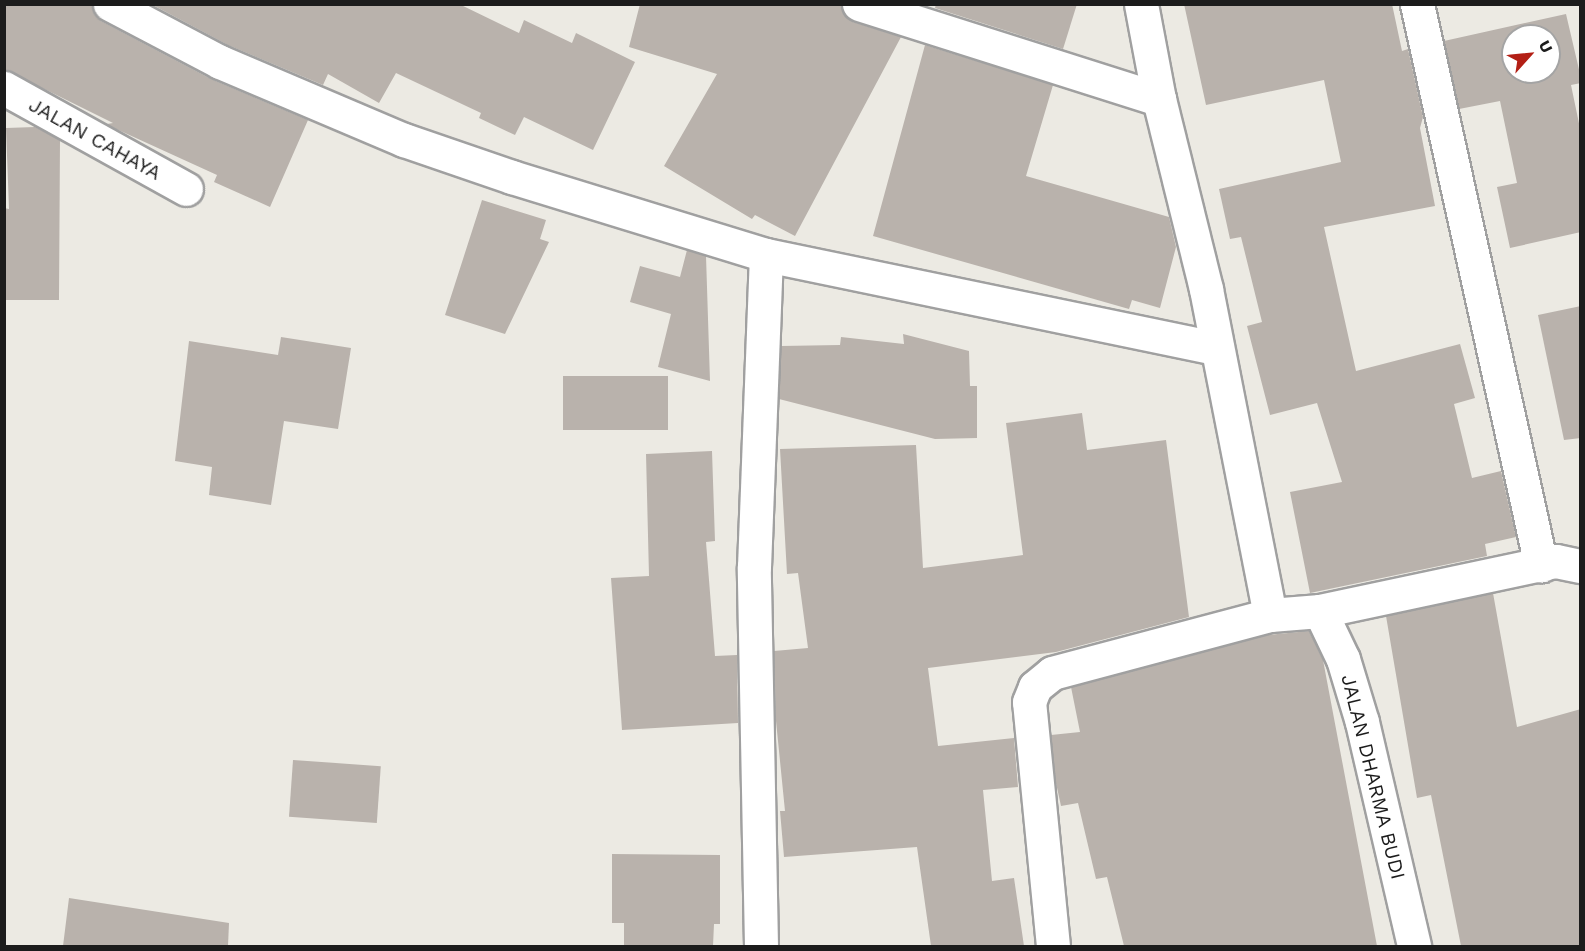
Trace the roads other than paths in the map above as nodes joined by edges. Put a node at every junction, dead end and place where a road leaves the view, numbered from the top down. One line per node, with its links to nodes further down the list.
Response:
1 (110, 4): 8 (street)
2 (859, 4): 6 (street)
3 (1141, 4): 6 (street)
4 (1417, 4): 10 (street)
5 (4, 88): 7 (street, JALAN CAHAYA)
6 (1159, 99): 9 (street)
7 (186, 189)
8 (766, 255): 9 (street); 14 (street)
9 (1217, 348): 13 (street)
10 (1541, 565): 11 (street); 12 (street)
11 (1581, 566)
12 (1320, 611): 13 (street); 16 (street, JALAN DHARMA BUDI)
13 (1270, 615): 15 (street)
14 (761, 946)
15 (1053, 946)
16 (1414, 946)

